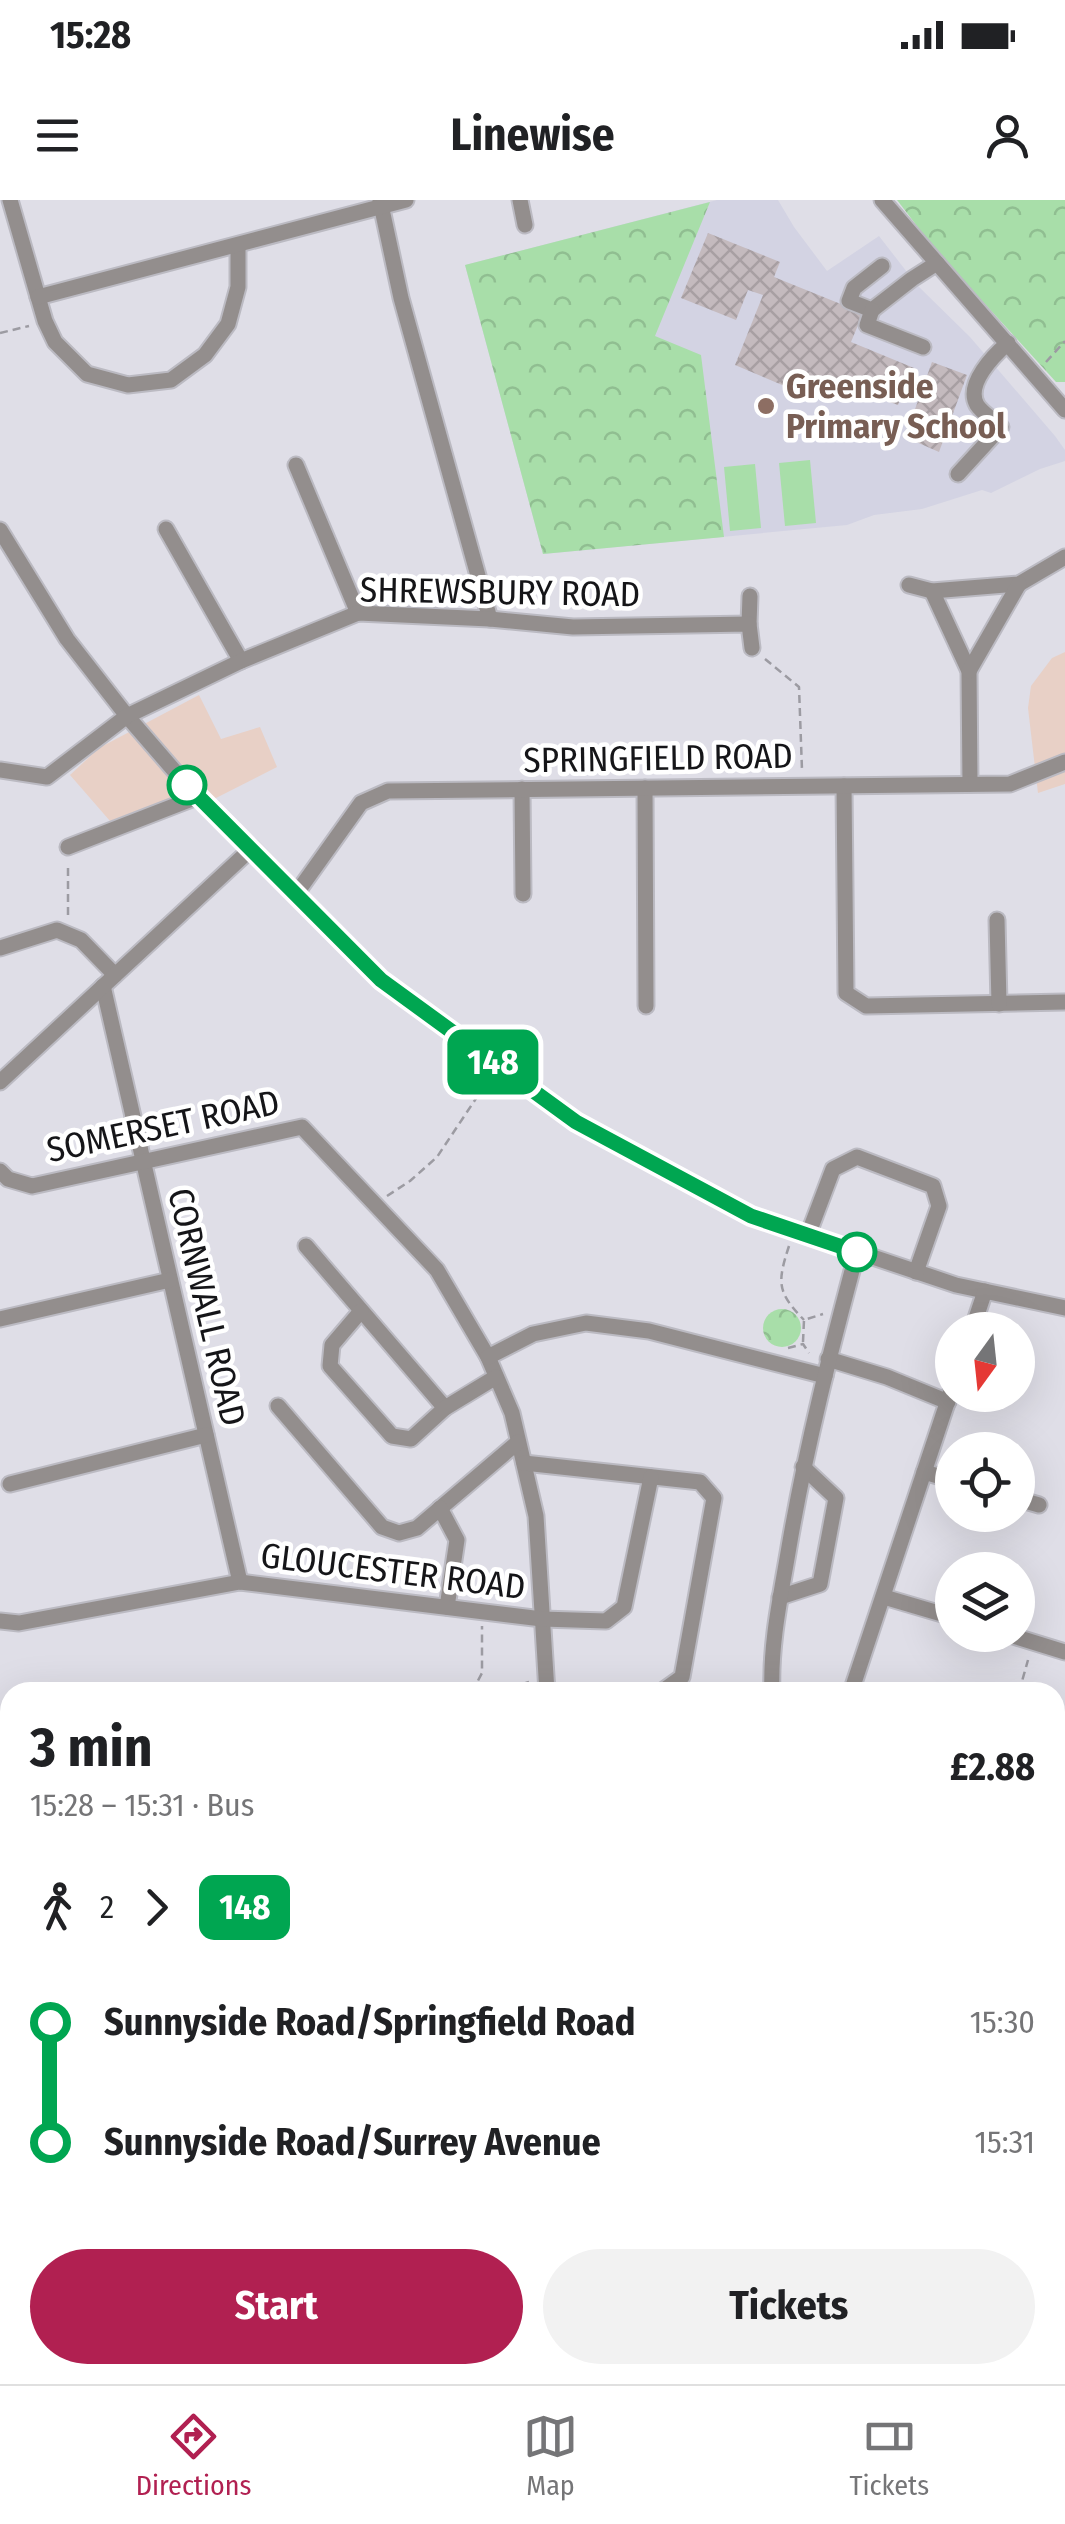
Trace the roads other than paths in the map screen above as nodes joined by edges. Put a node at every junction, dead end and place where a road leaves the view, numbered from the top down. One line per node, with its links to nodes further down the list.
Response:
1 (10, 200): 10 (street)
2 (406, 200): 5 (street)
3 (520, 200): 6 (street)
4 (882, 200): 8 (street)
5 (381, 203): 7 (street); 25 (street)
6 (525, 225)
7 (238, 244): 10 (street); 10 (street)
8 (937, 263): 11 (street); 12 (street)
9 (882, 266): 11 (street)
10 (38, 297)
11 (872, 310): 13 (street)
12 (1008, 343): 14 (street); 16 (street)
13 (923, 347)
14 (1065, 410)
15 (296, 465): 24 (street)
16 (958, 474)
17 (166, 528): 28 (street)
18 (0, 530): 30 (street)
19 (1065, 557): 20 (street)
20 (1020, 584): 22 (street); 29 (street)
21 (909, 585): 22 (street)
22 (932, 591): 29 (street)
23 (750, 596): 26 (street)
24 (358, 613): 25 (street, SHREWSBURY ROAD); 28 (street, SHREWSBURY ROAD)
25 (490, 619): 26 (street, SHREWSBURY ROAD)
26 (750, 624): 27 (street)
27 (752, 648)
28 (242, 661): 30 (street, SHREWSBURY ROAD)
29 (969, 671): 33 (street)
30 (127, 716): 32 (street, SHREWSBURY ROAD); 37 (street)
31 (1065, 762): 33 (street, SPRINGFIELD ROAD)
32 (0, 770)
33 (970, 784): 34 (street, SPRINGFIELD ROAD)
34 (844, 786): 35 (street, SPRINGFIELD ROAD); 46 (street)
35 (645, 788): 36 (street, SPRINGFIELD ROAD); 47 (street)
36 (522, 789): 40 (street, SPRINGFIELD ROAD); 41 (street)
37 (197, 797): 38 (street); 39 (street)
38 (68, 846)
39 (252, 848): 40 (street); 44 (street)
40 (296, 894): 51 (street)
41 (522, 894)
42 (997, 920): 46 (street)
43 (0, 948): 44 (street)
44 (109, 980): 48 (street); 49 (street, CORNWALL ROAD)
45 (1065, 1002): 46 (street)
46 (999, 1004)
47 (646, 1006)
48 (0, 1082)
49 (144, 1163): 50 (street, SOMERSET ROAD); 55 (street, CORNWALL ROAD); 61 (street, SOMERSET ROAD)
50 (0, 1170)
51 (801, 1233): 53 (street); 54 (street)
52 (306, 1246): 58 (street)
53 (857, 1252): 54 (street); 62 (street)
54 (916, 1272): 56 (street)
55 (170, 1280): 60 (street); 69 (street, CORNWALL ROAD)
56 (985, 1291): 57 (street); 59 (street)
57 (1065, 1308)
58 (361, 1311): 67 (street); 67 (street)
59 (978, 1312)
60 (0, 1319)
61 (488, 1358): 63 (street); 64 (street, SOMERSET ROAD)
62 (828, 1359): 63 (street); 65 (street)
63 (824, 1376): 72 (street)
64 (496, 1377): 67 (street); 70 (street, SOMERSET ROAD)
65 (935, 1390)
66 (278, 1406): 79 (street)
67 (445, 1408)
68 (944, 1412): 73 (street)
69 (206, 1435): 76 (street); 80 (street, CORNWALL ROAD)
70 (518, 1442): 71 (street, SOMERSET ROAD); 79 (street)
71 (524, 1463): 75 (street); 85 (street, SOMERSET ROAD)
72 (803, 1467): 82 (street); 82 (street)
73 (924, 1472): 74 (street); 81 (street)
74 (935, 1475)
75 (651, 1477): 85 (street, GLOUCESTER ROAD); 90 (street)
76 (10, 1484)
77 (1035, 1504): 78 (street)
78 (1039, 1505)
79 (440, 1508): 83 (street)
80 (240, 1582): 83 (street, GLOUCESTER ROAD); 86 (street, GLOUCESTER ROAD)
81 (884, 1596): 84 (street); 92 (street)
82 (780, 1597): 91 (street)
83 (447, 1607): 85 (street, GLOUCESTER ROAD)
84 (935, 1612)
85 (542, 1619): 89 (street, SOMERSET ROAD)
86 (0, 1621)
87 (1035, 1642): 88 (street)
88 (1065, 1652)
89 (546, 1682)
90 (676, 1682)
91 (772, 1682)
92 (854, 1682)

